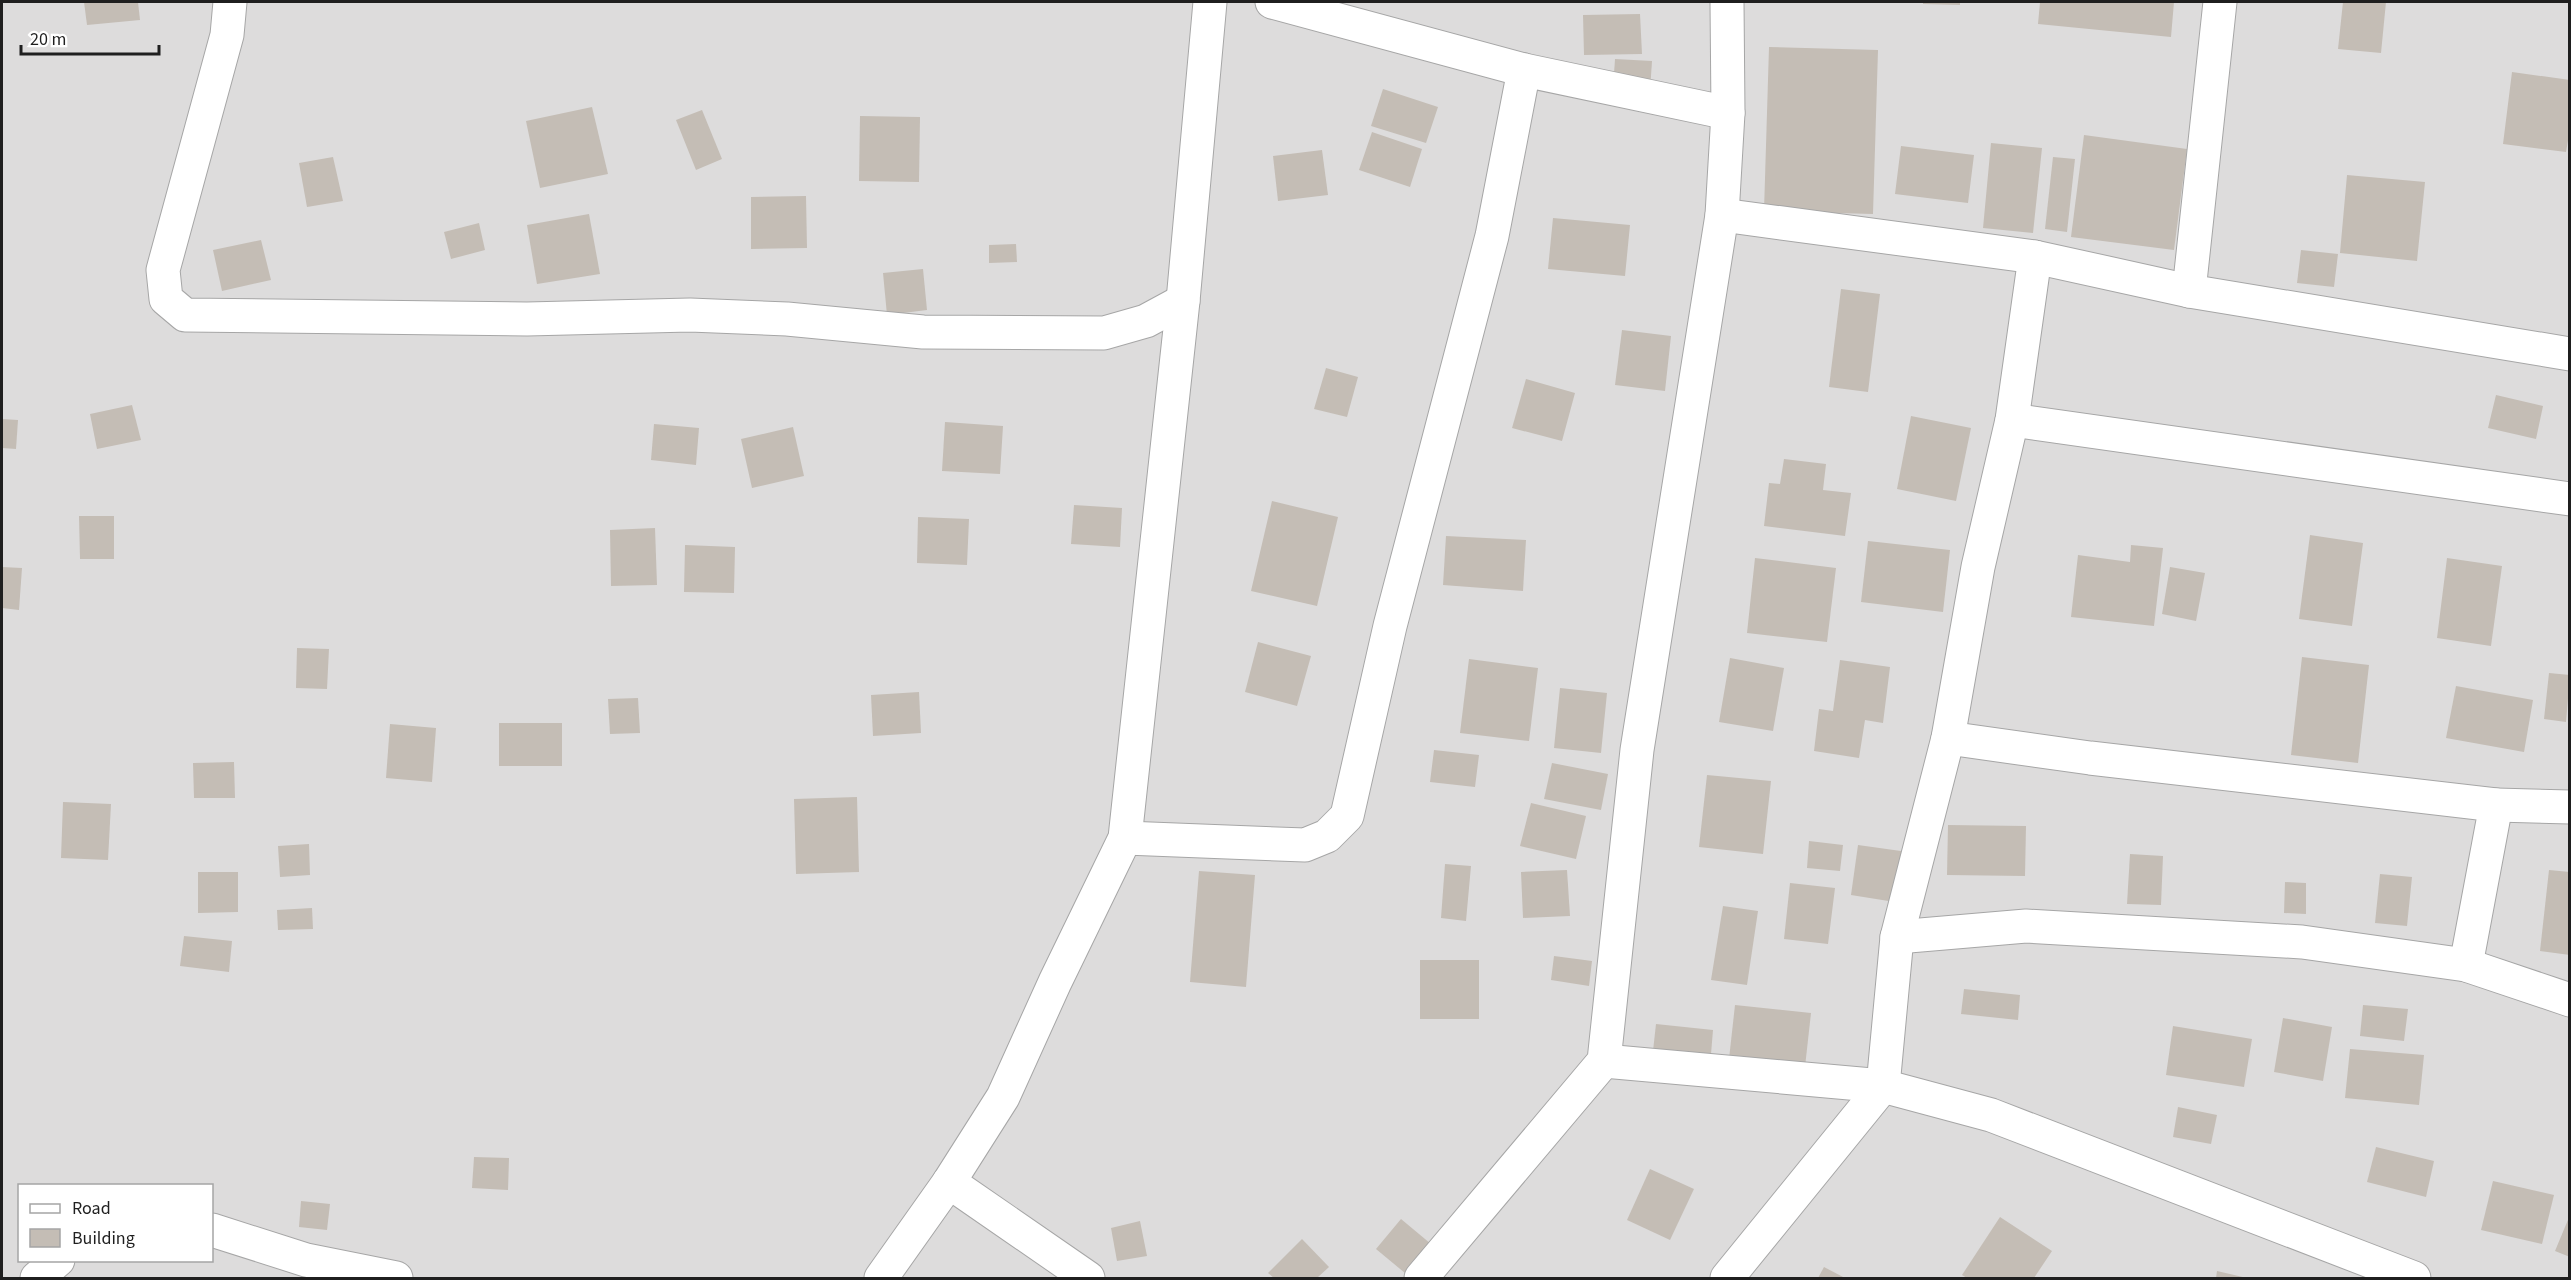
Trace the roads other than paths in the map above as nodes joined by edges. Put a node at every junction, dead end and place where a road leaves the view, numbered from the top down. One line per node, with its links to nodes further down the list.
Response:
1 (230, 2): 11 (street)
2 (1210, 2): 11 (street)
3 (1272, 2): 6 (street)
4 (1727, 2): 7 (street)
5 (2220, 2): 10 (street)
6 (1524, 70): 7 (street); 18 (street)
7 (1728, 113): 8 (street)
8 (1722, 215): 9 (street); 22 (street)
9 (2036, 257): 10 (street); 13 (street)
10 (2190, 291): 12 (street)
11 (1183, 301): 18 (street)
12 (2570, 354)
13 (2012, 420): 14 (street); 15 (street)
14 (2570, 499)
15 (1948, 738): 16 (street); 19 (street)
16 (2496, 806): 17 (street); 20 (street)
17 (2570, 807)
18 (1125, 838): 24 (street)
19 (1897, 937): 20 (street); 23 (street)
20 (2466, 965): 21 (street)
21 (2570, 1000)
22 (1604, 1061): 23 (street); 31 (street)
23 (1883, 1086): 32 (street); 33 (street)
24 (949, 1182): 29 (street); 30 (street)
25 (213, 1230): 28 (street)
26 (56, 1262): 27 (street)
27 (37, 1278)
28 (396, 1278)
29 (881, 1278)
30 (1088, 1278)
31 (1421, 1278)
32 (1727, 1278)
33 (2414, 1278)

